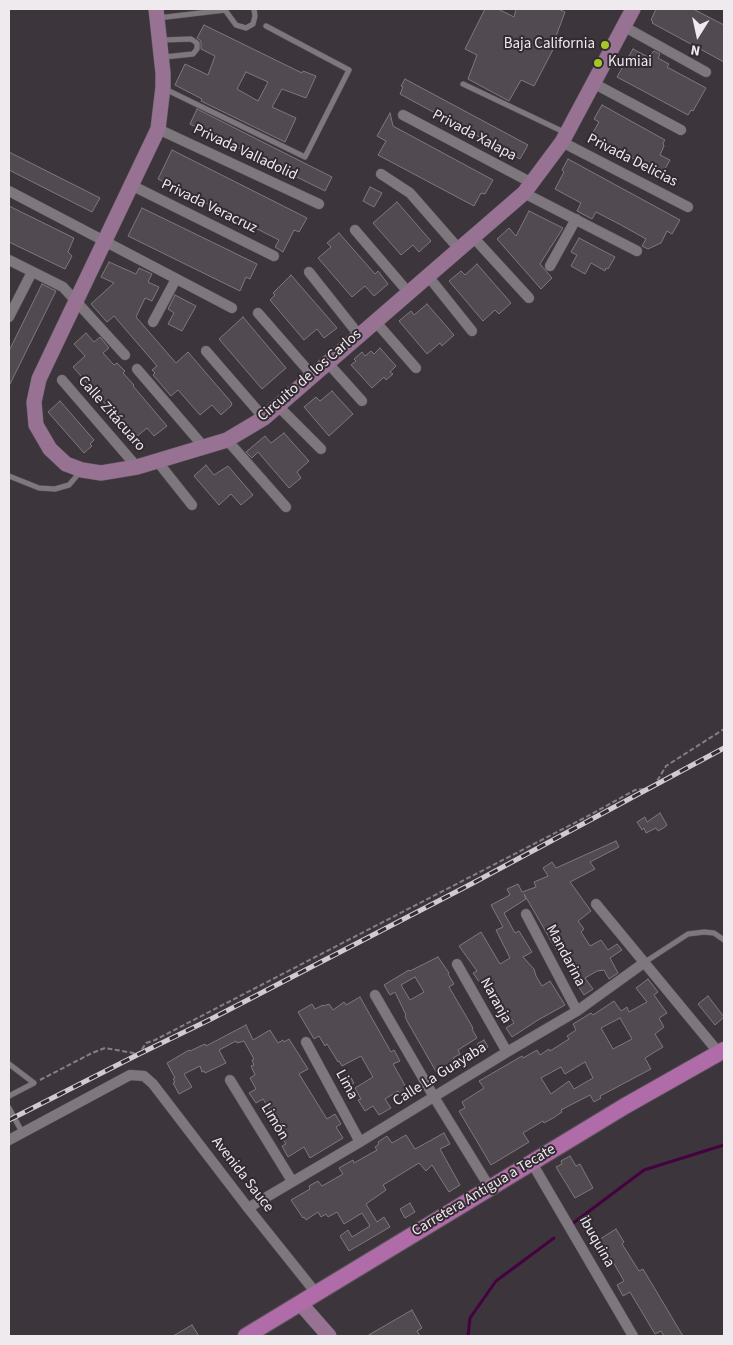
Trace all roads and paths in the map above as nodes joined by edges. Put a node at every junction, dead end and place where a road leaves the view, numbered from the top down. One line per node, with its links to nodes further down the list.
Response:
1 (225, 9): 2 (lane); 4 (lane)
2 (254, 9)
3 (632, 9): 6 (street, Circuito de los Carlos)
4 (157, 13): 7 (street, Circuito de los Carlos)
5 (266, 26): 12 (lane)
6 (623, 26): 9 (street); 11 (street, Circuito de los Carlos)
7 (159, 40): 8 (street, Circuito de los Carlos); 8 (lane)
8 (161, 57): 12 (street, Circuito de los Carlos)
9 (706, 72)
10 (463, 84): 16 (lane)
11 (593, 84): 15 (street); 16 (street, Circuito de los Carlos)
12 (163, 87): 14 (street, Circuito de los Carlos)
13 (403, 115): 19 (street, Privada Xalapa)
14 (158, 128): 18 (street, Circuito de los Carlos); 21 (street, Privada Valladolid)
15 (681, 130)
16 (564, 138): 19 (street, Circuito de los Carlos); 22 (street, Privada Delicias)
17 (381, 174): 27 (street)
18 (131, 185): 26 (street, Circuito de los Carlos); 29 (street, Privada Veracruz)
19 (528, 188): 23 (street, Privada Xalapa); 25 (street, Circuito de los Carlos)
20 (9, 192): 26 (street)
21 (319, 204)
22 (688, 207)
23 (576, 220): 28 (street, Privada Xalapa); 31 (street)
24 (355, 230): 36 (street)
25 (473, 237): 27 (street, Circuito de los Carlos); 37 (street)
26 (104, 241): 35 (street); 38 (street, Circuito de los Carlos)
27 (459, 249): 34 (street, Circuito de los Carlos)
28 (637, 251)
29 (274, 256)
30 (9, 260): 32 (street)
31 (550, 266)
32 (32, 272): 38 (street); 41 (street)
33 (309, 272): 45 (street)
34 (428, 276): 36 (street, Circuito de los Carlos); 44 (street)
35 (176, 279): 39 (street); 43 (street)
36 (408, 292): 42 (street, Circuito de los Carlos)
37 (529, 298)
38 (75, 302): 47 (street); 61 (street, Circuito de los Carlos)
39 (232, 308)
40 (258, 313): 51 (street)
41 (9, 317)
42 (375, 320): 45 (street, Circuito de los Carlos); 49 (street)
43 (154, 322)
44 (472, 331)
45 (359, 335): 48 (street, Circuito de los Carlos)
46 (206, 351): 55 (street)
47 (125, 355)
48 (327, 362): 51 (street, Circuito de los Carlos); 53 (street)
49 (416, 368)
50 (137, 369): 57 (street)
51 (312, 375): 54 (street, Circuito de los Carlos)
52 (62, 380): 60 (street, Calle Zitácuaro)
53 (362, 401)
54 (278, 406): 55 (street, Circuito de los Carlos); 58 (street)
55 (264, 418): 56 (street, Circuito de los Carlos)
56 (226, 440): 57 (street, Circuito de los Carlos); 64 (street)
57 (204, 448): 59 (street, Circuito de los Carlos)
58 (321, 450)
59 (157, 461): 60 (street, Circuito de los Carlos); 63 (street)
60 (137, 467): 61 (street, Circuito de los Carlos)
61 (82, 470): 62 (lane)
62 (9, 476)
63 (192, 505)
64 (286, 507)
65 (724, 729): 78 (path)
66 (596, 904): 69 (street)
67 (526, 914): 72 (street, Mandarina)
68 (724, 940): 69 (lane)
69 (645, 962): 72 (street, Calle La Guayaba); 74 (street)
70 (457, 964): 75 (street, Naranja)
71 (375, 995): 80 (street)
72 (577, 1011): 75 (street, Calle La Guayaba)
73 (306, 1042): 84 (street, Lima)
74 (721, 1051): 85 (main road, Carretera Antigua a Tecate)
75 (506, 1052): 80 (street, Calle La Guayaba)
76 (9, 1064): 78 (lane)
77 (230, 1080): 86 (street, Limón)
78 (34, 1083): 79 (lane)
79 (9, 1096)
80 (434, 1097): 84 (street, Calle La Guayaba); 87 (street)
81 (9, 1108): 82 (lane)
82 (22, 1133): 83 (street); 88 (street, Avenida Sauce)
83 (9, 1140)
84 (360, 1142): 86 (street, Calle La Guayaba)
85 (532, 1162): 87 (main road, Carretera Antigua a Tecate); 93 (street, ibuquina)
86 (292, 1181): 88 (street, Calle La Guayaba)
87 (490, 1188): 89 (main road, Carretera Antigua a Tecate)
88 (248, 1208): 89 (street, Avenida Sauce)
89 (316, 1293): 90 (main road, Carretera Antigua a Tecate)
90 (300, 1303): 91 (main road, Carretera Antigua a Tecate); 92 (street)
91 (246, 1336)
92 (329, 1336)
93 (633, 1336)

